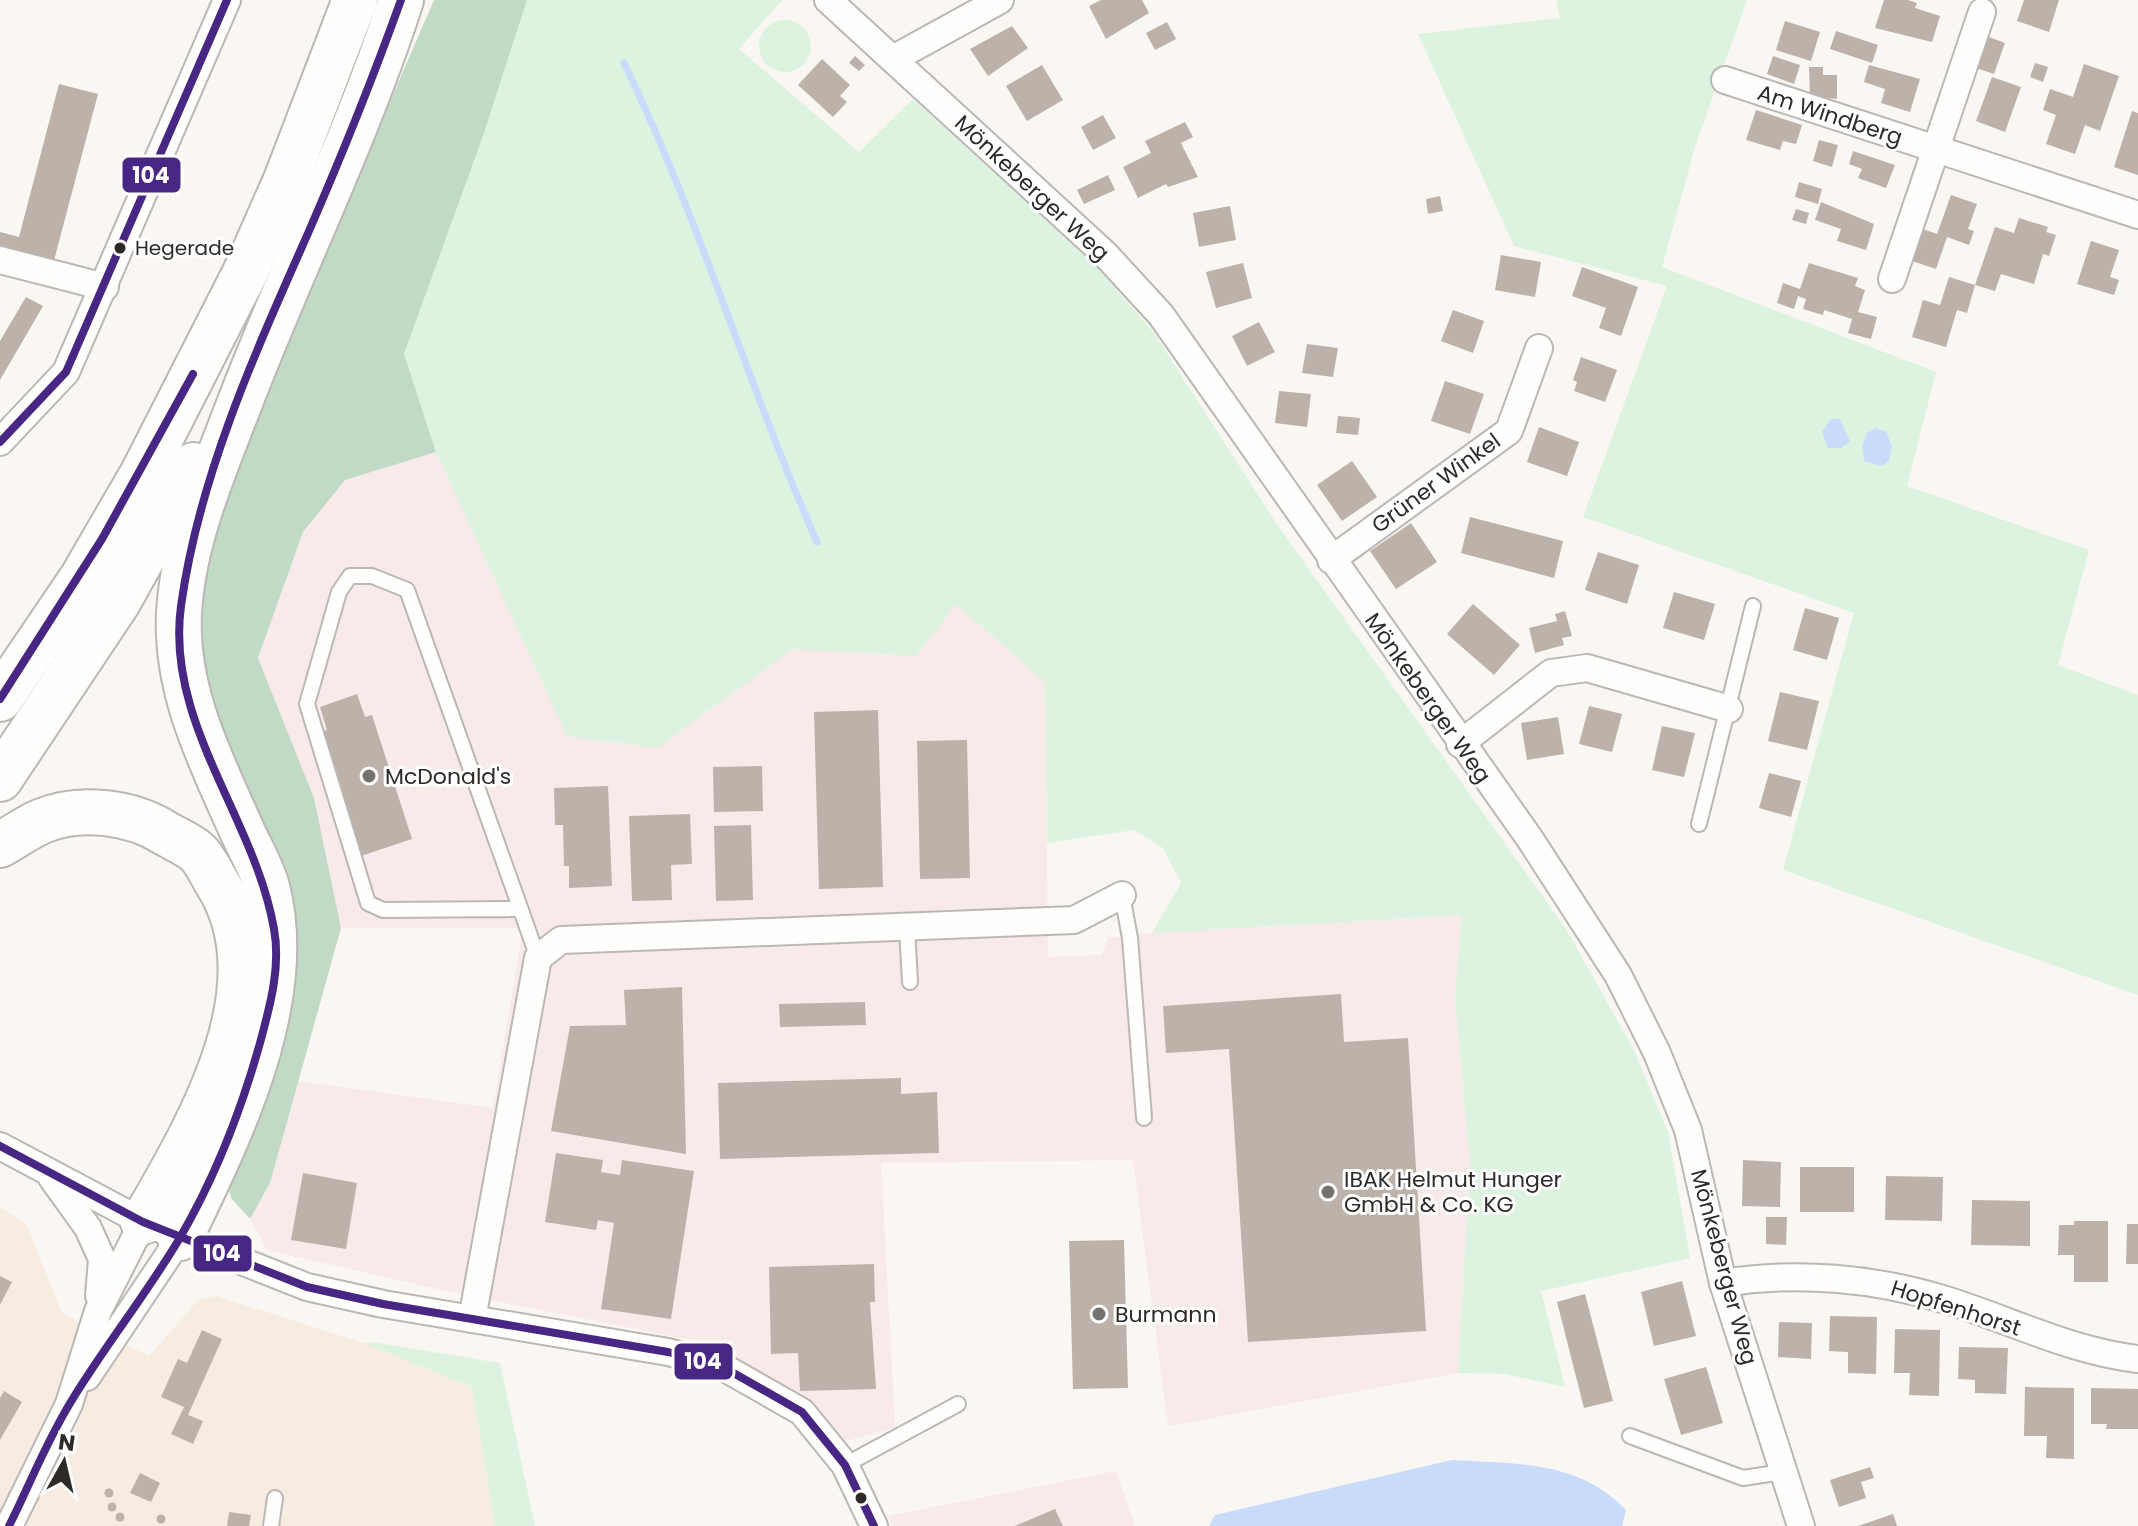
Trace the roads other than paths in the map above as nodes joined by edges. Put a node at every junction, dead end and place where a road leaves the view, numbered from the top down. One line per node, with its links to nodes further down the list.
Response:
1 (227, 0): 13 (street)
2 (355, 0): 19 (highway)
3 (401, 0): 14 (highway)
4 (1000, 0): 7 (street)
5 (831, 2): 7 (street, Mönkeberger Weg)
6 (1982, 12): 9 (street)
7 (893, 59): 17 (street, Mönkeberger Weg)
8 (1725, 80): 9 (street, Am Windberg)
9 (1935, 150): 10 (street, Am Windberg); 12 (street)
10 (2138, 215)
11 (0, 260): 13 (street)
12 (1892, 279)
13 (105, 287): 16 (street)
14 (276, 307): 22 (highway); 33 (highway)
15 (1539, 348): 17 (street, Grüner Winkel)
16 (0, 442)
17 (1331, 560): 21 (street, Mönkeberger Weg)
18 (1753, 606): 20 (lane)
19 (0, 699)
20 (1729, 709): 21 (street); 23 (lane)
21 (1460, 744): 34 (street, Mönkeberger Weg)
22 (0, 779)
23 (1699, 824)
24 (0, 845): 33 (highway)
25 (1122, 895): 27 (street); 30 (lane)
26 (518, 909): 26 (lane); 28 (lane)
27 (907, 928): 28 (street); 29 (lane)
28 (538, 958): 36 (street)
29 (910, 982)
30 (1144, 1118)
31 (0, 1146): 32 (street)
32 (47, 1172): 33 (street); 35 (street)
33 (162, 1230): 35 (street); 36 (street); 38 (street)
34 (1723, 1283): 37 (street, Hopfenhorst); 42 (street, Mönkeberger Weg)
35 (98, 1311): 38 (street)
36 (472, 1319): 41 (street)
37 (2138, 1359)
38 (69, 1404): 44 (street)
39 (958, 1404): 41 (lane)
40 (1630, 1436): 42 (lane)
41 (845, 1465): 46 (street)
42 (1782, 1472): 47 (street, Mönkeberger Weg)
43 (275, 1498): 45 (lane)
44 (9, 1523)
45 (271, 1526)
46 (874, 1526)
47 (1801, 1526)

